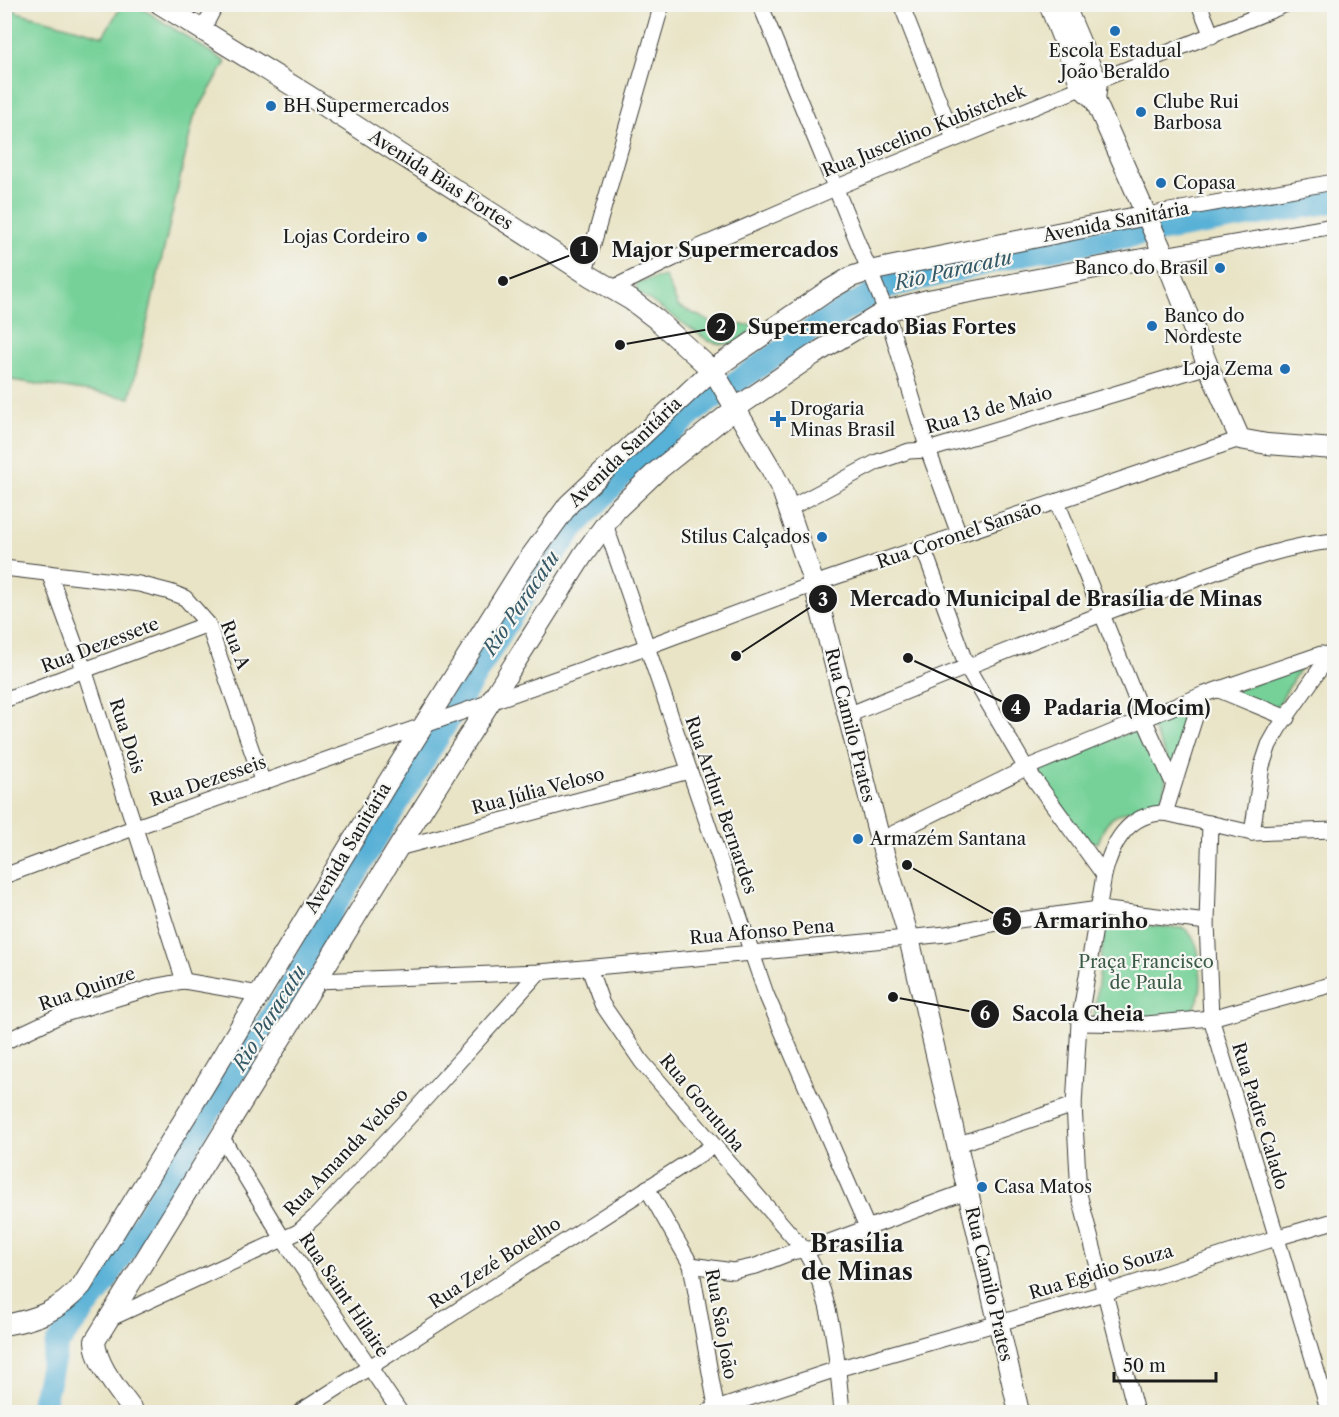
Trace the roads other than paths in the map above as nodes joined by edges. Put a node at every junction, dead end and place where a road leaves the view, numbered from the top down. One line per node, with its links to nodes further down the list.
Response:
1 (160, 4): 10 (street, Avenida Bias Fortes)
2 (216, 4): 10 (street)
3 (662, 4): 18 (street)
4 (760, 4): 15 (street)
5 (901, 4): 13 (street)
6 (1049, 4): 12 (street)
7 (1064, 4): 12 (street)
8 (1199, 4): 11 (street)
9 (1287, 4): 11 (street, Rua Juscelino Kubistchek)
10 (202, 31): 18 (street, Avenida Bias Fortes)
11 (1212, 36): 12 (street, Rua Juscelino Kubistchek)
12 (1091, 90): 13 (street, Rua Juscelino Kubistchek); 17 (street)
13 (954, 140): 15 (street, Rua Juscelino Kubistchek)
14 (1335, 182): 17 (street, Avenida Sanitária)
15 (836, 188): 19 (street); 20 (street, Rua Juscelino Kubistchek)
16 (1335, 226): 17 (street, Avenida Sanitária)
17 (1154, 233): 19 (street, Avenida Sanitária); 21 (street, Avenida Sanitária); 22 (street)
18 (585, 272): 20 (street, Avenida Bias Fortes)
19 (870, 274): 21 (street); 23 (street, Avenida Sanitária)
20 (613, 288): 23 (street, Avenida Bias Fortes)
21 (885, 307): 24 (street, Avenida Sanitária); 27 (street)
22 (1208, 366): 25 (street); 27 (street, Rua 13 de Maio)
23 (713, 371): 24 (street, Rua Camilo Prates); 50 (street, Avenida Sanitária)
24 (734, 404): 29 (street, Rua Camilo Prates); 30 (street, Avenida Sanitária)
25 (1240, 439): 26 (street, Rua Coronel Sansão); 28 (street, Rua Coronel Sansão)
26 (1335, 449)
27 (928, 450): 29 (street, Rua 13 de Maio); 31 (street)
28 (1057, 502): 31 (street, Rua Coronel Sansão); 37 (street)
29 (788, 509): 36 (street, Rua Camilo Prates)
30 (605, 524): 39 (street, Rua Arthur Bernardes); 46 (street, Avenida Sanitária)
31 (959, 534): 33 (street, Rua Coronel Sansão)
32 (1335, 541): 37 (street)
33 (923, 547): 36 (street, Rua Coronel Sansão); 41 (street)
34 (4, 568): 35 (street, Rua A)
35 (49, 573): 38 (street, Rua A); 42 (street, Rua Dois)
36 (814, 584): 39 (street, Rua Coronel Sansão); 47 (street, Rua Camilo Prates)
37 (1102, 614): 41 (street); 49 (street)
38 (208, 624): 42 (street, Rua Dezessete); 53 (street, Rua A)
39 (646, 647): 46 (street, Rua Coronel Sansão); 52 (street, Rua Arthur Bernardes)
40 (1333, 654): 43 (street); 48 (street)
41 (968, 667): 47 (street); 51 (street)
42 (85, 672): 45 (street, Rua Dezessete); 57 (street, Rua Dois)
43 (1219, 690): 44 (street); 48 (street)
44 (1202, 695): 49 (street); 54 (street)
45 (4, 700)
46 (489, 704): 50 (street, Rua Dezesseis); 61 (street, Avenida Sanitária)
47 (848, 716): 60 (street, Rua Camilo Prates)
48 (1287, 718): 59 (street)
49 (1144, 719): 51 (street); 54 (street)
50 (424, 726): 53 (street, Rua Dezesseis); 73 (street, Avenida Sanitária)
51 (1026, 768): 60 (street); 62 (street)
52 (689, 771): 61 (street, Rua Júlia Veloso); 67 (street, Rua Arthur Bernardes)
53 (263, 783): 57 (street, Rua Dezesseis)
54 (1173, 783): 55 (street)
55 (1165, 813): 56 (street); 62 (street)
56 (1210, 823): 59 (street); 65 (street, Rua Padre Calado)
57 (136, 826): 63 (street, Rua Dezesseis); 70 (street, Rua Dois)
58 (1335, 830): 59 (street)
59 (1252, 833)
60 (880, 840): 66 (street, Rua Camilo Prates)
61 (398, 848): 71 (street, Avenida Sanitária)
62 (1104, 875): 64 (street)
63 (4, 876)
64 (1099, 909): 65 (street, Rua Afonso Pena); 66 (street, Rua Afonso Pena); 75 (street)
65 (1207, 922): 74 (street, Rua Padre Calado)
66 (909, 938): 67 (street, Rua Afonso Pena); 79 (street, Rua Camilo Prates)
67 (752, 953): 68 (street, Rua Afonso Pena); 84 (street, Rua Arthur Bernardes)
68 (589, 968): 69 (street, Rua Afonso Pena); 80 (street, Rua Gorutuba)
69 (539, 972): 71 (street, Rua Afonso Pena); 86 (street, Rua Amanda Veloso)
70 (184, 981): 73 (street); 76 (street, Rua Quinze)
71 (316, 981): 78 (street, Avenida Sanitária)
72 (1335, 984): 74 (street)
73 (259, 994): 91 (street, Avenida Sanitária)
74 (1211, 1018): 75 (street); 85 (street, Rua Padre Calado)
75 (1079, 1023): 77 (street)
76 (4, 1042)
77 (1074, 1105): 79 (street); 89 (street)
78 (221, 1136): 86 (street, Rua Saint Hilaire); 90 (street, Avenida Sanitária)
79 (956, 1145): 82 (street, Rua Camilo Prates)
80 (712, 1146): 81 (street, Rua Zezé Botelho); 87 (street, Rua Gorutuba)
81 (647, 1188): 88 (street, Rua São João); 93 (street, Rua Zezé Botelho)
82 (967, 1191): 84 (street); 92 (street, Rua Camilo Prates)
83 (1335, 1221): 85 (street, Rua Egidio Souza)
84 (867, 1227): 87 (street)
85 (1276, 1238): 89 (street, Rua Egidio Souza); 102 (street, Rua Padre Calado)
86 (283, 1239): 90 (street, Rua Amanda Veloso); 93 (street, Rua Saint Hilaire)
87 (805, 1251): 88 (street); 94 (street, Rua Gorutuba)
88 (691, 1265): 95 (street, Rua São João)
89 (1104, 1293): 92 (street, Rua Egidio Souza); 101 (street)
90 (109, 1319): 96 (street, Avenida Sanitária)
91 (14, 1324)
92 (999, 1324): 94 (street, Rua Egidio Souza); 100 (street, Rua Camilo Prates)
93 (370, 1367): 97 (street, Rua Zezé Botelho); 98 (street, Rua Saint Hilaire)
94 (837, 1370): 95 (street, Rua Egidio Souza); 99 (street, Rua Gorutuba)
95 (714, 1412)
96 (134, 1413)
97 (300, 1413)
98 (400, 1413)
99 (842, 1413)
100 (1019, 1413)
101 (1136, 1413)
102 (1329, 1413)

